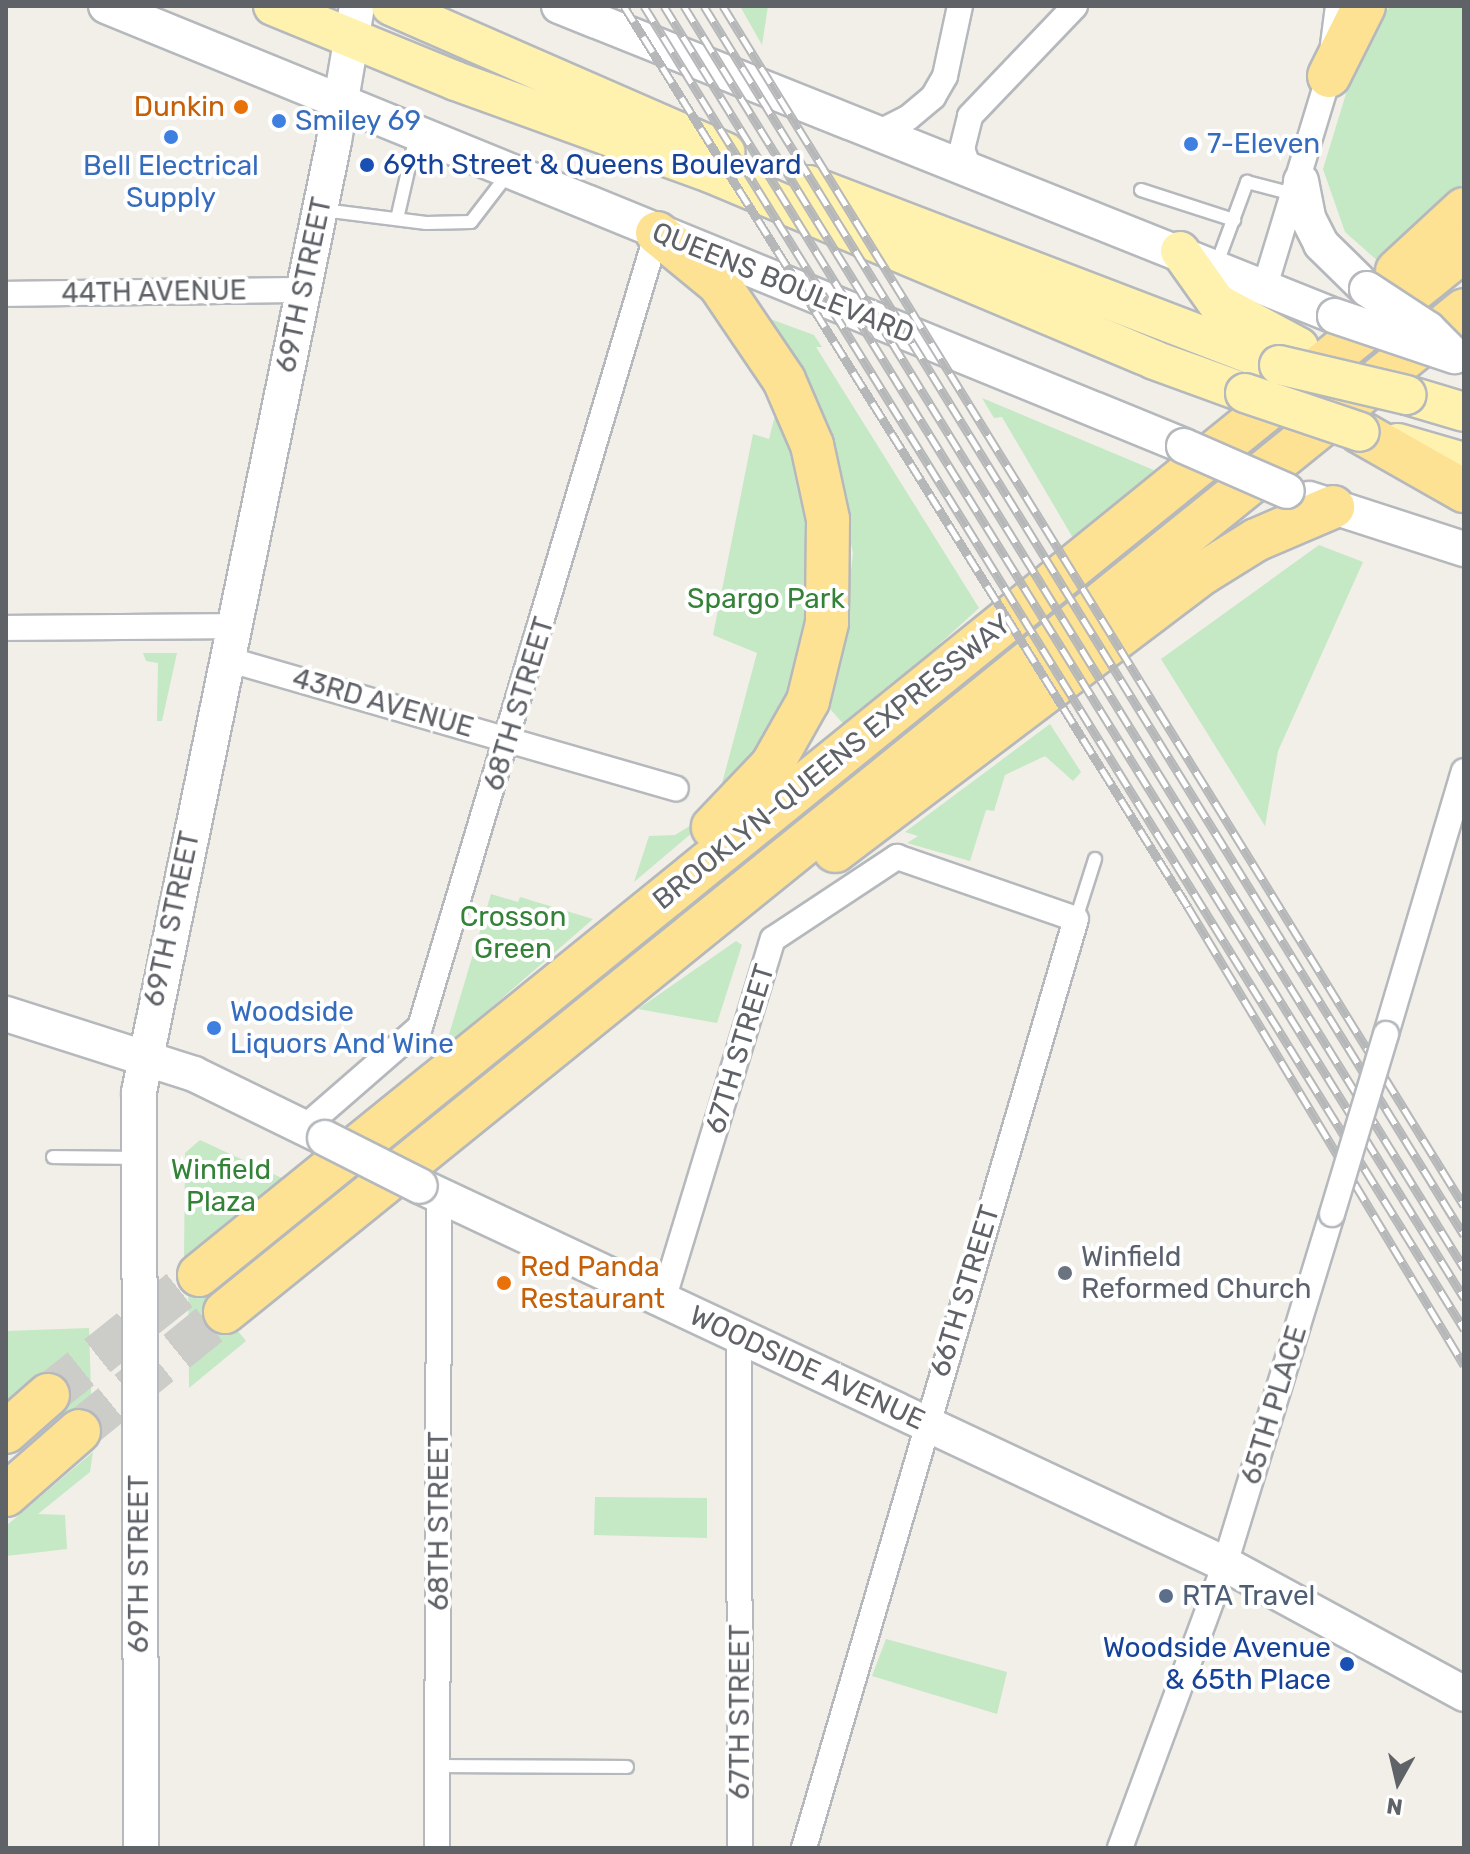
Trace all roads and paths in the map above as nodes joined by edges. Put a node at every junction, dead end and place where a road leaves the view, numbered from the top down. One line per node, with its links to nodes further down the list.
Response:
1 (106, 6): 11 (street, QUEENS BOULEVARD)
2 (273, 6): 9 (main road)
3 (391, 6): 31 (main road)
4 (559, 6): 12 (street)
5 (960, 6): 12 (street)
6 (1075, 6): 14 (street)
7 (1338, 6): 10 (street)
8 (1364, 6): 10 (highway)
9 (355, 22): 11 (street, 69TH STREET); 33 (main road, bridge)
10 (1329, 76): 17 (street)
11 (341, 102): 13 (street, QUEENS BOULEVARD); 18 (street, 69TH STREET)
12 (876, 134): 14 (street)
13 (417, 135): 15 (street, QUEENS BOULEVARD); 20 (lane)
14 (968, 166): 24 (street)
15 (509, 173): 20 (lane); 22 (street, QUEENS BOULEVARD)
16 (1141, 190): 21 (lane)
17 (1300, 191): 21 (lane); 26 (street); 30 (street, bridge)
18 (320, 209): 20 (lane); 27 (street, 69TH STREET)
19 (1464, 209): 31 (highway)
20 (397, 219)
21 (1234, 220): 25 (lane)
22 (657, 233): 36 (street, QUEENS BOULEVARD, bridge); 41 (street, 68TH STREET); 47 (highway)
23 (1464, 250): 31 (highway, BROOKLYN-QUEENS EXPRESSWAY)
24 (1180, 251): 25 (street); 31 (main road)
25 (1216, 266): 26 (street)
26 (1265, 286): 30 (street, bridge)
27 (303, 290): 28 (street, 44TH AVENUE); 38 (street, 69TH STREET)
28 (6, 294)
29 (1464, 310): 45 (highway, BROOKLYN-QUEENS EXPRESSWAY)
30 (1459, 358)
31 (1289, 367): 32 (main road, bridge); 47 (highway, BROOKLYN-QUEENS EXPRESSWAY)
32 (1464, 412)
33 (1360, 432): 34 (main road); 35 (highway)
34 (1464, 462)
35 (1464, 491)
36 (1333, 507): 37 (street, QUEENS BOULEVARD); 45 (highway)
37 (1464, 549)
38 (234, 626): 39 (street); 40 (street, 69TH STREET)
39 (6, 628)
40 (227, 659): 41 (street, 43RD AVENUE); 49 (street, 69TH STREET)
41 (509, 738): 43 (street, 43RD AVENUE); 50 (street, 68TH STREET)
42 (1464, 771): 63 (street, 65TH PLACE, bridge)
43 (676, 789)
44 (1095, 859): 46 (lane)
45 (723, 906): 56 (highway, BROOKLYN-QUEENS EXPRESSWAY)
46 (1076, 919): 55 (street, 67TH STREET); 59 (street, 66TH STREET)
47 (545, 994): 54 (highway, BROOKLYN-QUEENS EXPRESSWAY)
48 (6, 1014): 49 (street, WOODSIDE AVENUE)
49 (143, 1055): 50 (street, WOODSIDE AVENUE); 52 (street, 69TH STREET)
50 (315, 1133): 53 (street, WOODSIDE AVENUE, bridge)
51 (53, 1157): 52 (lane)
52 (137, 1158): 67 (street, 69TH STREET)
53 (430, 1190): 55 (street, WOODSIDE AVENUE); 65 (street, 68TH STREET)
54 (199, 1275)
55 (663, 1300): 57 (street, WOODSIDE AVENUE)
56 (225, 1312)
57 (739, 1336): 59 (street, WOODSIDE AVENUE); 69 (street, 67TH STREET)
58 (48, 1395): 61 (highway)
59 (926, 1424): 63 (street, WOODSIDE AVENUE); 70 (street, 66TH STREET)
60 (79, 1431): 62 (highway)
61 (6, 1432)
62 (6, 1495)
63 (1225, 1564): 64 (street, WOODSIDE AVENUE); 71 (street, 65TH PLACE)
64 (1464, 1694)
65 (438, 1766): 66 (lane); 68 (street, 68TH STREET)
66 (627, 1767)
67 (141, 1848)
68 (437, 1848)
69 (740, 1848)
70 (804, 1848)
71 (1120, 1848)

